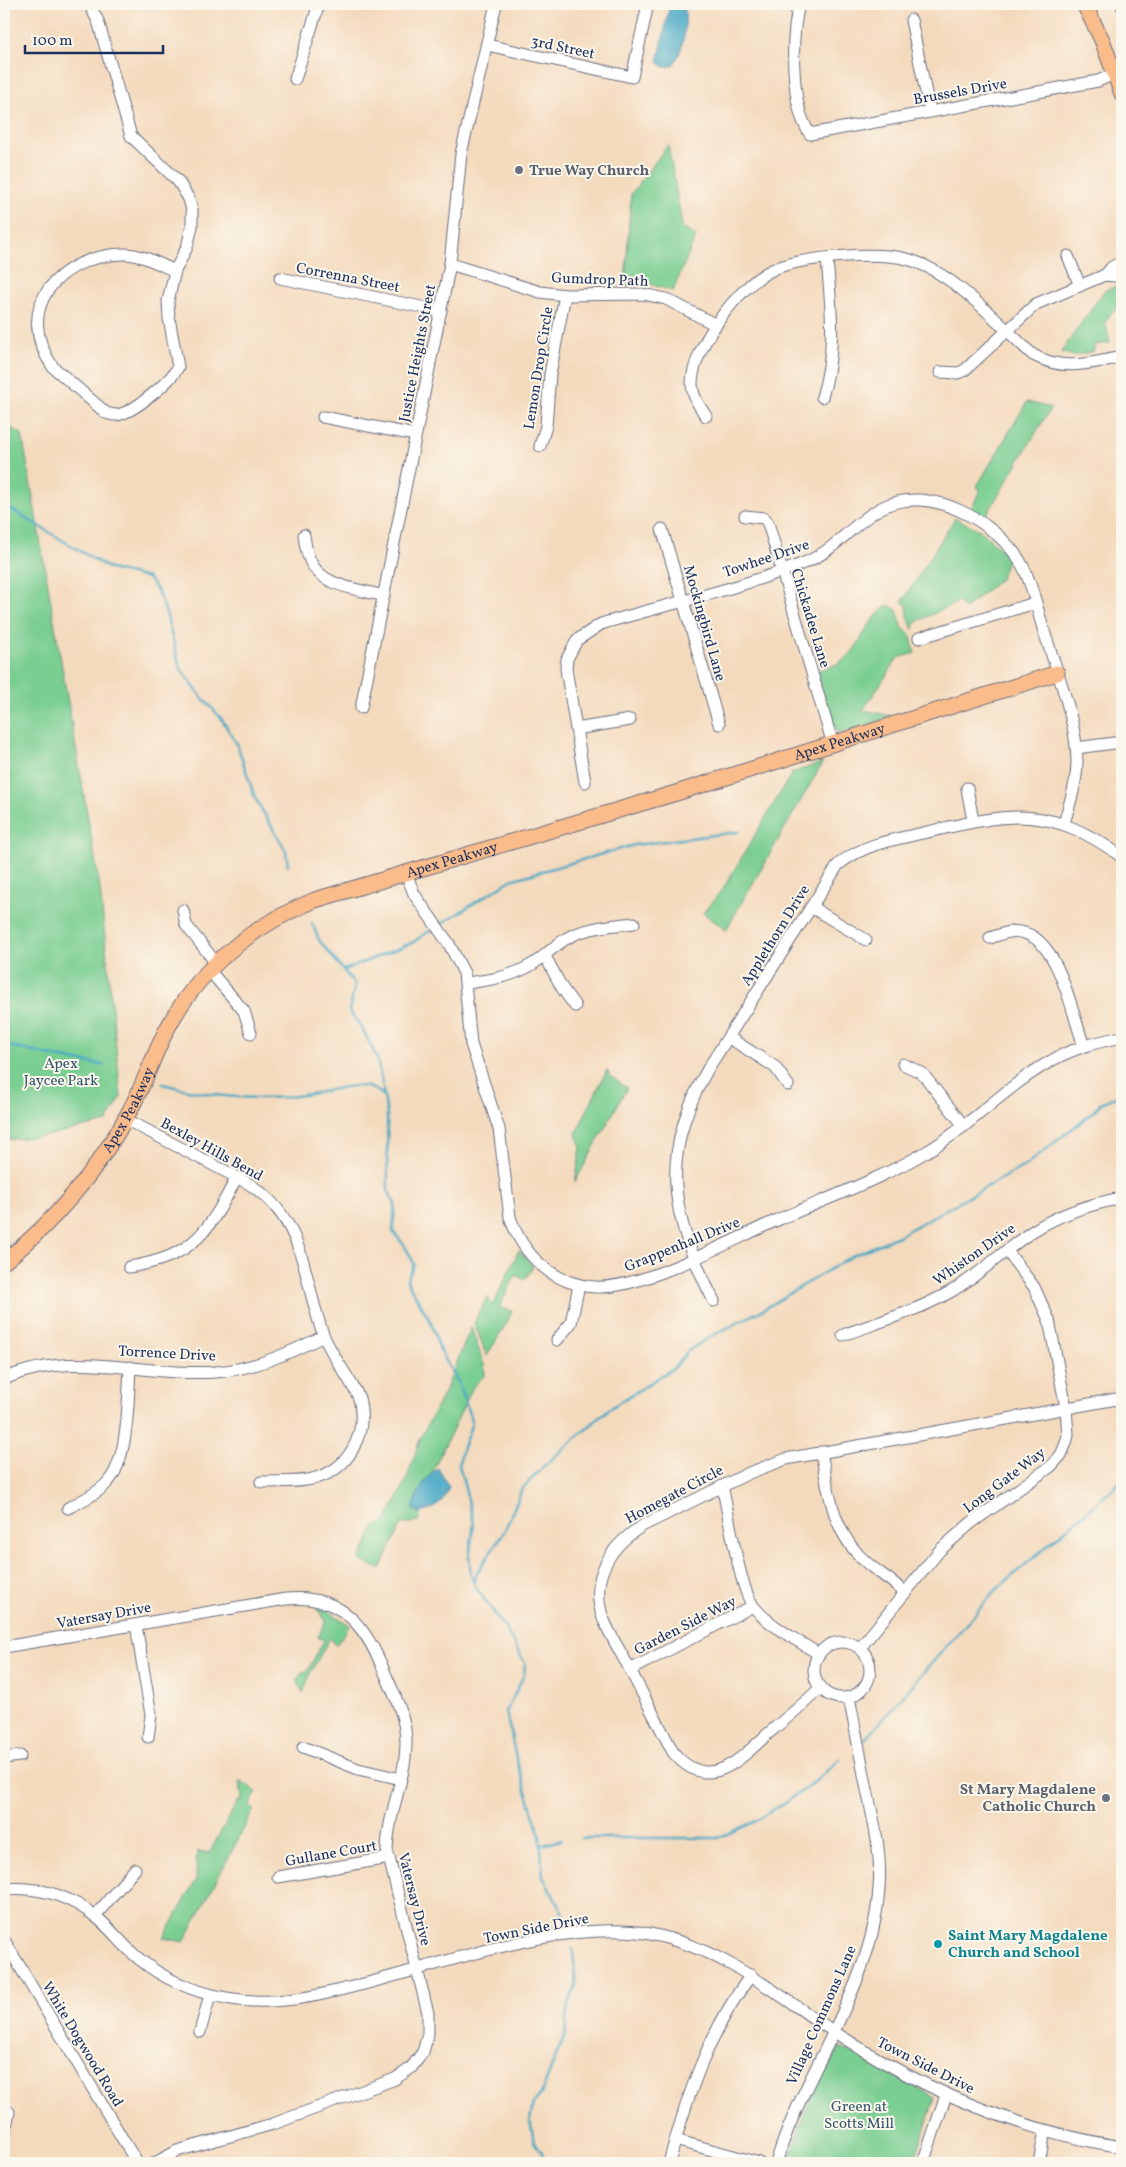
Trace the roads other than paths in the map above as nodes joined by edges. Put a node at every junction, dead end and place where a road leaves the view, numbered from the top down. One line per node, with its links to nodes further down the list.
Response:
1 (89, 4): 17 (street)
2 (319, 4): 10 (street)
3 (496, 4): 8 (street, Justice Heights Street)
4 (648, 4): 8 (street, 3rd Street)
5 (800, 4): 12 (street, Brussels Drive)
6 (1084, 4): 9 (main road)
7 (911, 20): 12 (street)
8 (486, 45): 16 (street, Justice Heights Street)
9 (1115, 74): 11 (main road); 12 (street, Brussels Drive)
10 (295, 79)
11 (1122, 94)
12 (930, 112)
13 (1068, 256): 21 (street)
14 (827, 259): 24 (street); 25 (street); 28 (street)
15 (1122, 262): 19 (street)
16 (450, 264): 22 (street, Gumdrop Path); 23 (street, Justice Heights Street)
17 (175, 271): 17 (street)
18 (1122, 273): 19 (street)
19 (1105, 275): 21 (street)
20 (280, 278): 23 (street, Correnna Street)
21 (1080, 286): 25 (street)
22 (565, 295): 24 (street, Gumdrop Path); 32 (street, Lemon Drop Circle)
23 (441, 311): 31 (street, Justice Heights Street)
24 (716, 325): 29 (street)
25 (1007, 331): 26 (street); 27 (street)
26 (1122, 357)
27 (940, 372)
28 (822, 396)
29 (706, 416)
30 (323, 417): 31 (street)
31 (416, 435): 37 (street, Justice Heights Street)
32 (540, 446)
33 (745, 516): 36 (street, Chickadee Lane)
34 (662, 530): 38 (street, Mockingbird Lane)
35 (304, 535): 37 (street)
36 (781, 572): 38 (street, Towhee Drive); 39 (street, Towhee Drive); 47 (street, Chickadee Lane)
37 (384, 596): 42 (street, Justice Heights Street)
38 (682, 600): 44 (street, Mockingbird Lane); 45 (street, Towhee Drive)
39 (1035, 603): 40 (street); 41 (street, Towhee Drive)
40 (919, 638)
41 (1057, 674): 47 (main road, Apex Peakway); 48 (street, Towhee Drive)
42 (361, 708)
43 (630, 720): 45 (street)
44 (719, 724)
45 (576, 730): 49 (street, Towhee Drive)
46 (1122, 742): 48 (street)
47 (833, 745): 54 (main road, Apex Peakway)
48 (1076, 748): 52 (street, Towhee Drive)
49 (585, 782)
50 (967, 788): 51 (street)
51 (973, 821): 52 (street, Applethorn Drive); 55 (street, Applethorn Drive)
52 (1064, 823): 53 (street, Applethorn Drive)
53 (1122, 857)
54 (406, 873): 61 (main road, Apex Peakway); 62 (street, Grappenhall Drive)
55 (811, 907): 59 (street); 65 (street, Applethorn Drive)
56 (183, 910): 61 (street)
57 (634, 923): 60 (street)
58 (990, 938): 67 (street)
59 (866, 940)
60 (545, 956): 62 (street); 63 (street)
61 (213, 966): 64 (street); 70 (main road, Apex Peakway)
62 (466, 983): 78 (street, Grappenhall Drive)
63 (575, 1006)
64 (251, 1033)
65 (728, 1037): 69 (street); 75 (street, Applethorn Drive)
66 (1122, 1037): 67 (street, Grappenhall Drive)
67 (1084, 1046): 71 (street, Grappenhall Drive)
68 (903, 1064): 71 (street)
69 (788, 1085)
70 (125, 1119): 72 (street, Bexley Hills Bend); 76 (main road, Apex Peakway)
71 (964, 1126): 75 (street, Grappenhall Drive)
72 (237, 1177): 77 (street); 81 (street, Bexley Hills Bend)
73 (1122, 1198): 74 (street, Whiston Drive)
74 (1007, 1251): 80 (street, Whiston Drive); 86 (street, Long Gate Way)
75 (695, 1257): 78 (street, Grappenhall Drive); 79 (street, Applethorn Drive)
76 (4, 1262)
77 (129, 1267)
78 (579, 1285): 82 (street)
79 (714, 1301)
80 (843, 1335)
81 (324, 1336): 83 (street, Torrence Drive); 88 (street, Bexley Hills Bend)
82 (557, 1340)
83 (130, 1367): 84 (street, Torrence Drive); 90 (street)
84 (4, 1379)
85 (1122, 1398): 86 (street, Homegate Circle)
86 (1066, 1408): 87 (street, Homegate Circle); 91 (street, Long Gate Way)
87 (821, 1452): 89 (street, Homegate Circle); 91 (street)
88 (262, 1482)
89 (722, 1486): 92 (street); 97 (street, Homegate Circle)
90 (68, 1508)
91 (904, 1592): 95 (street, Long Gate Way)
92 (753, 1606): 96 (street); 97 (street, Garden Side Way)
93 (136, 1625): 94 (street, Vatersay Drive); 100 (street); 104 (street, Vatersay Drive)
94 (4, 1647)
95 (860, 1648): 96 (street); 99 (street)
96 (819, 1654): 98 (street)
97 (630, 1670): 98 (street, Homegate Circle)
98 (820, 1688): 99 (street)
99 (849, 1698): 115 (street, Village Commons Lane)
100 (148, 1737)
101 (303, 1747): 104 (street)
102 (20, 1756): 103 (street)
103 (4, 1758)
104 (402, 1779): 105 (street, Vatersay Drive)
105 (389, 1858): 107 (street, Gullane Court); 111 (street, Vatersay Drive)
106 (135, 1870): 109 (street)
107 (278, 1878)
108 (4, 1889): 109 (street, Town Side Drive)
109 (95, 1916): 113 (street, Town Side Drive)
110 (4, 1940): 122 (street, White Dogwood Road)
111 (417, 1970): 112 (street, Town Side Drive); 113 (street, Town Side Drive); 123 (street, Vatersay Drive)
112 (750, 1974): 115 (street, Town Side Drive); 120 (street)
113 (210, 1995): 114 (street)
114 (200, 2032)
115 (833, 2032): 116 (street, Town Side Drive); 126 (street, Village Commons Lane)
116 (946, 2095): 118 (street, Town Side Drive); 127 (street)
117 (9, 2112): 119 (street)
118 (1045, 2130): 121 (street, Town Side Drive); 128 (street)
119 (4, 2136)
120 (675, 2140): 124 (street); 125 (street)
121 (1122, 2148)
122 (137, 2163)
123 (155, 2163)
124 (669, 2163)
125 (759, 2163)
126 (776, 2163)
127 (923, 2163)
128 (1039, 2163)

